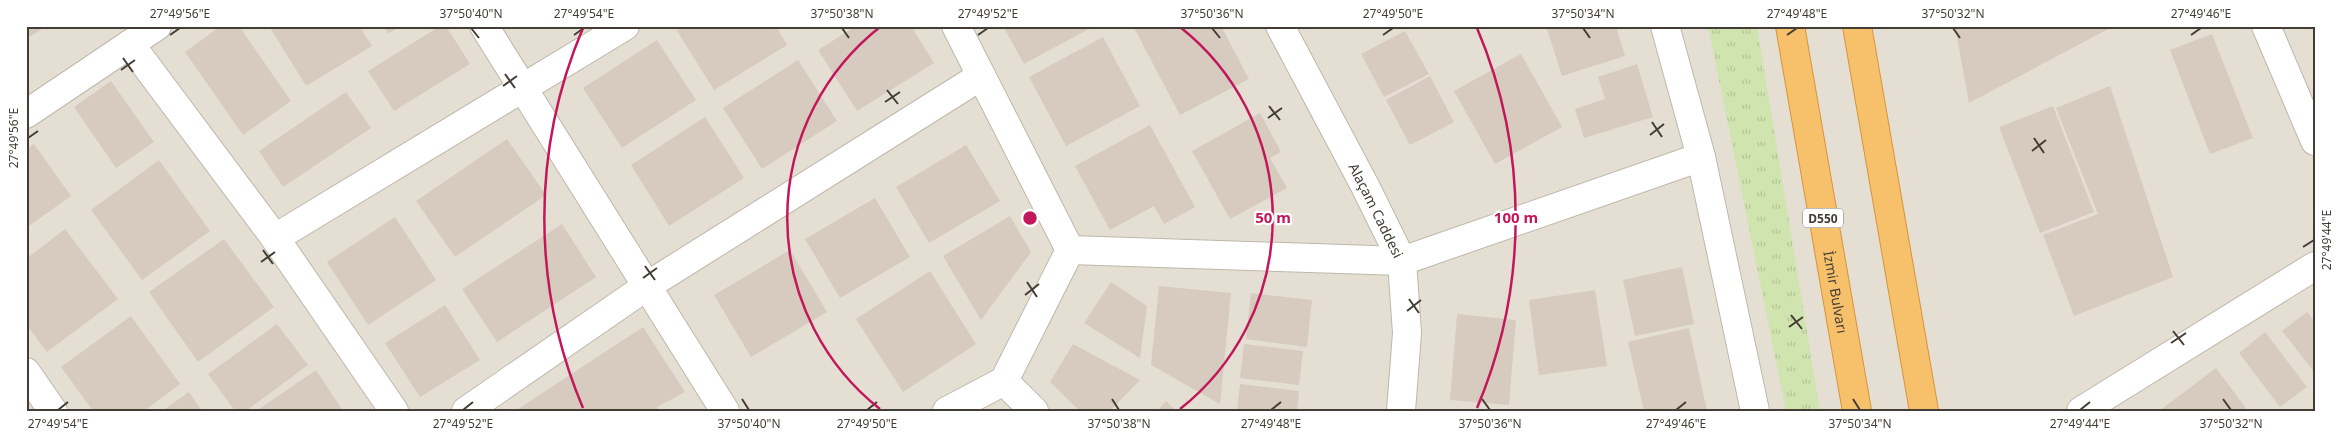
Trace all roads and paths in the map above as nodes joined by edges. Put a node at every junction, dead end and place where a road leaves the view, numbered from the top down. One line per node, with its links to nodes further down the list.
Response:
1 (156, 26): 10 (street)
2 (484, 26): 12 (street)
3 (625, 26): 12 (street)
4 (956, 26): 11 (street)
5 (1665, 26): 16 (street)
6 (1790, 26): 32 (highway, İzmir Bulvarı / D550)
7 (1857, 26): 33 (highway)
8 (2266, 26): 13 (street)
9 (1288, 29): 19 (street, Alaçam Caddesi)
10 (130, 44): 14 (street); 17 (street)
11 (981, 76): 18 (street); 21 (street)
12 (524, 89): 17 (street); 21 (street)
13 (2306, 97): 15 (street)
14 (26, 114)
15 (2315, 141)
16 (1701, 157): 19 (street); 31 (street)
17 (275, 238): 25 (street)
18 (1070, 250): 19 (street); 23 (street)
19 (1402, 261): 30 (street, Alaçam Caddesi)
20 (2315, 266): 34 (street)
21 (647, 286): 26 (street); 27 (street)
22 (26, 372): 24 (street)
23 (1004, 381): 28 (street); 29 (street)
24 (53, 411)
25 (394, 411)
26 (466, 411)
27 (725, 411)
28 (946, 411)
29 (1034, 411)
30 (1401, 411)
31 (1755, 411)
32 (1857, 411)
33 (1924, 411)
34 (2081, 411)

